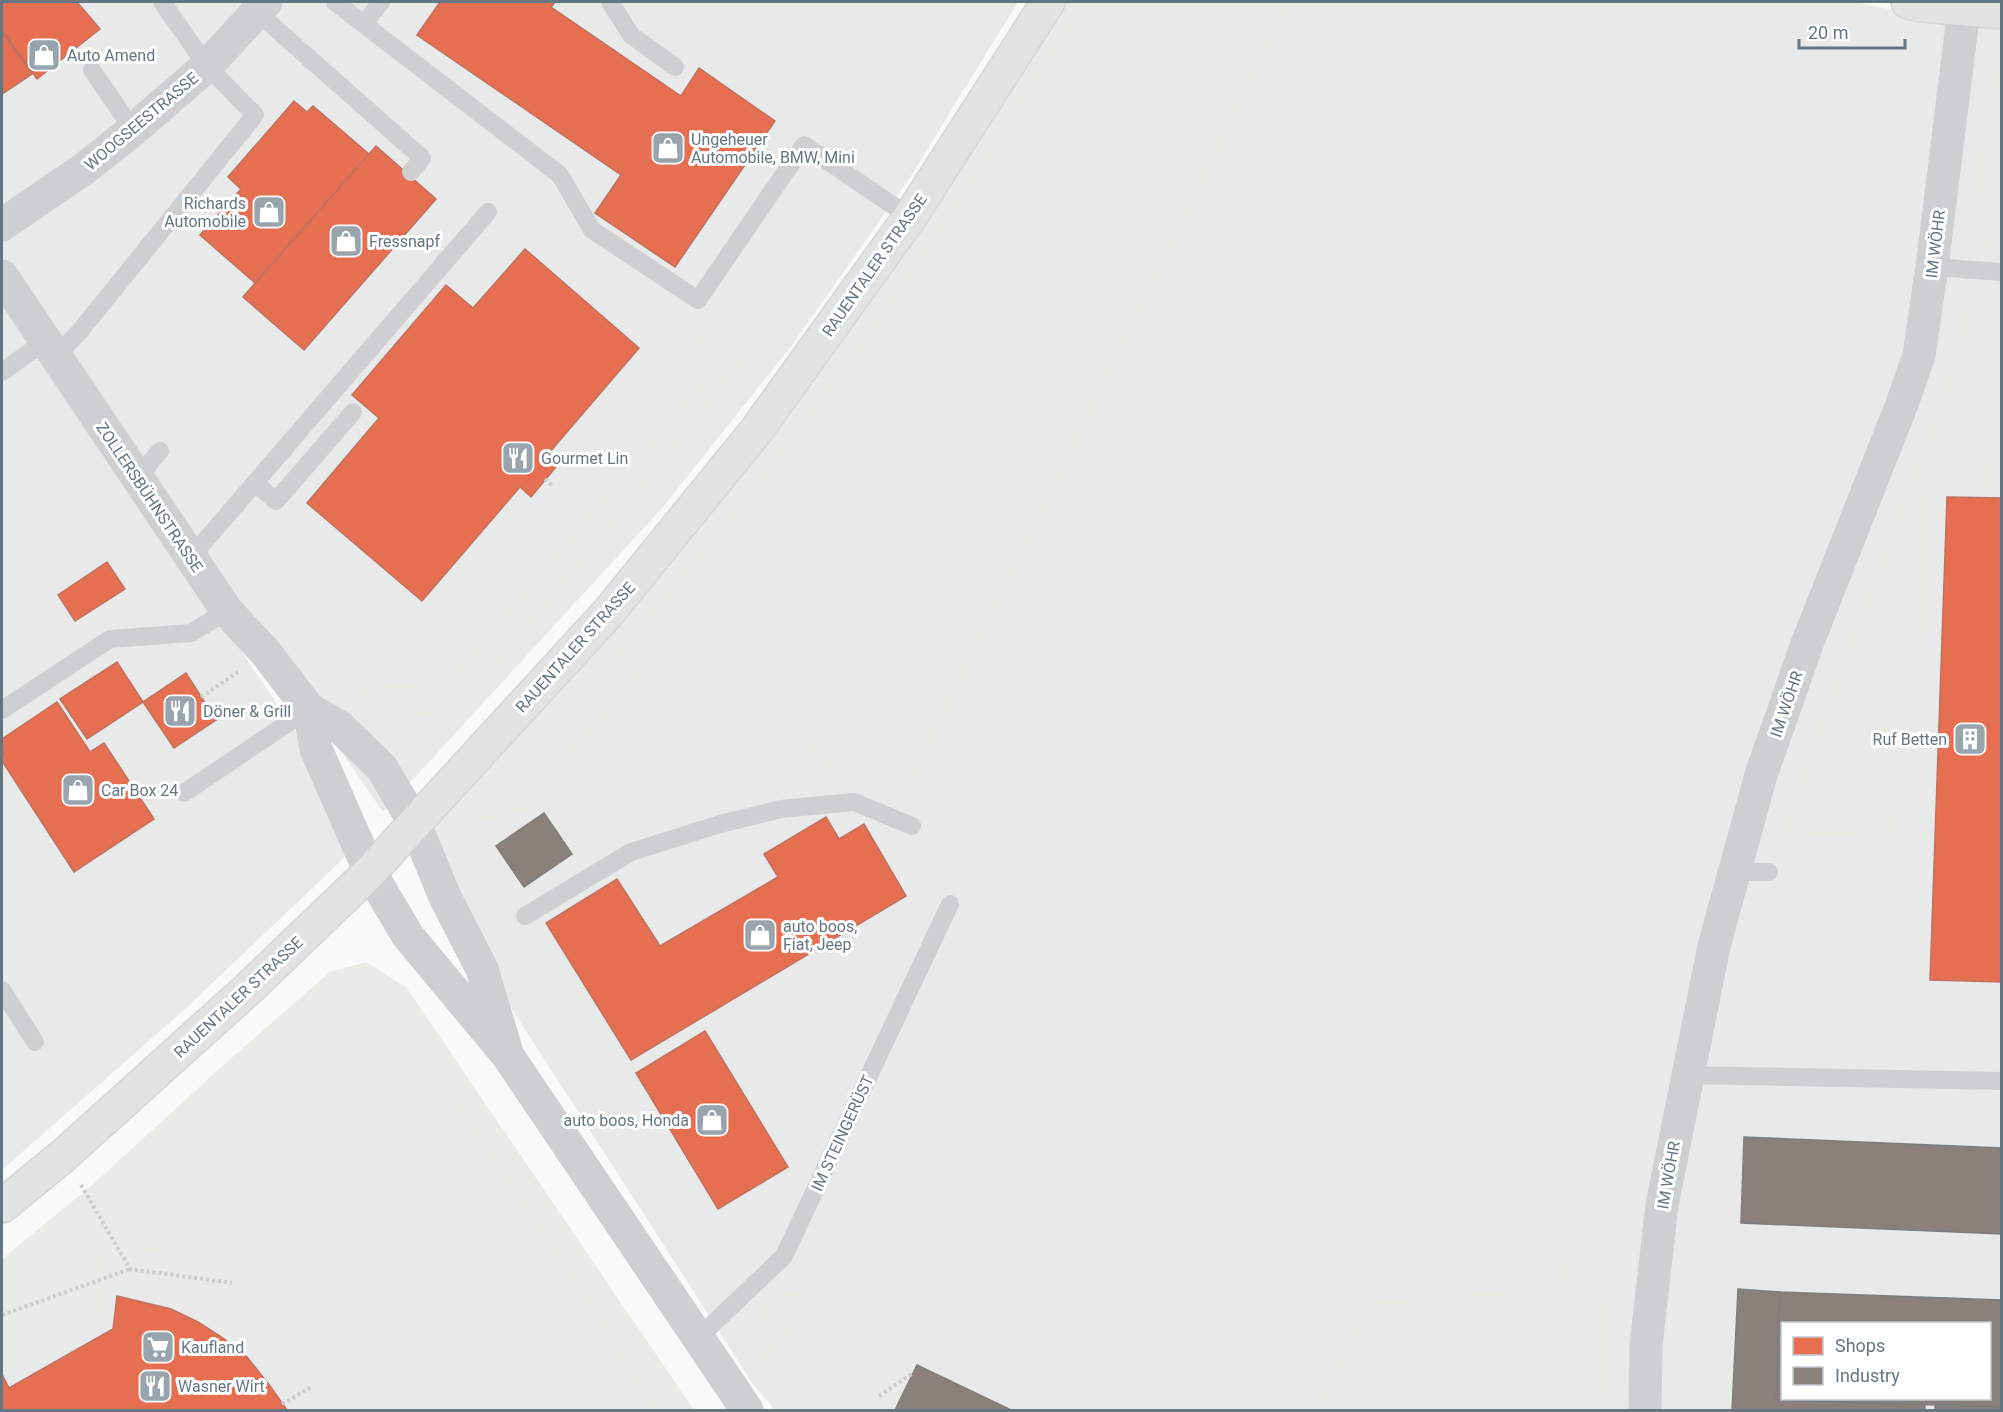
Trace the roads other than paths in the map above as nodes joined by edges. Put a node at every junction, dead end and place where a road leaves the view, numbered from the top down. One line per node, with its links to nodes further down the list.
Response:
1 (162, 2): 11 (lane)
2 (335, 2): 10 (lane)
3 (381, 2): 10 (lane)
4 (610, 2): 12 (lane)
5 (1048, 2): 17 (street, RAUENTALER STRASSE)
6 (1908, 2): 8 (street)
7 (261, 7): 11 (street, WOOGSEESTRASSE); 15 (lane)
8 (1964, 9): 9 (street); 19 (street, IM WÖHR)
9 (2001, 12)
10 (364, 24): 17 (lane)
11 (207, 66): 14 (street, WOOGSEESTRASSE); 22 (lane)
12 (675, 67)
13 (92, 70): 14 (lane)
14 (133, 130): 18 (street, WOOGSEESTRASSE)
15 (411, 172)
16 (488, 212): 27 (lane)
17 (910, 217): 33 (street, RAUENTALER STRASSE)
18 (2, 225)
19 (1932, 267): 20 (lane); 36 (street, IM WÖHR)
20 (2001, 272)
21 (2, 276): 22 (street, ZOLLERSBÜHNSTRASSE)
22 (51, 349): 23 (lane); 26 (street, ZOLLERSBÜHNSTRASSE)
23 (2, 372)
24 (353, 412): 27 (lane)
25 (160, 451): 26 (lane)
26 (137, 477): 28 (street, ZOLLERSBÜHNSTRASSE)
27 (255, 483): 28 (lane)
28 (191, 557): 29 (street, ZOLLERSBÜHNSTRASSE)
29 (227, 611): 30 (lane); 31 (street, ZOLLERSBÜHNSTRASSE)
30 (2, 710)
31 (309, 710): 32 (lane); 33 (street, ZOLLERSBÜHNSTRASSE); 35 (street, ZOLLERSBÜHNSTRASSE)
32 (184, 793)
33 (415, 824): 35 (street, RAUENTALER STRASSE); 42 (street)
34 (912, 826): 39 (lane)
35 (370, 872): 42 (street); 45 (street, RAUENTALER STRASSE)
36 (1734, 872): 37 (lane); 43 (street, IM WÖHR)
37 (1769, 872)
38 (950, 904): 46 (lane, IM STEINGERÜST)
39 (525, 916)
40 (2, 990): 41 (lane)
41 (35, 1042)
42 (508, 1056): 46 (street)
43 (1687, 1075): 44 (lane); 48 (street, IM WÖHR)
44 (2001, 1081)
45 (2, 1206)
46 (699, 1337): 47 (street)
47 (747, 1410)
48 (1645, 1410)

